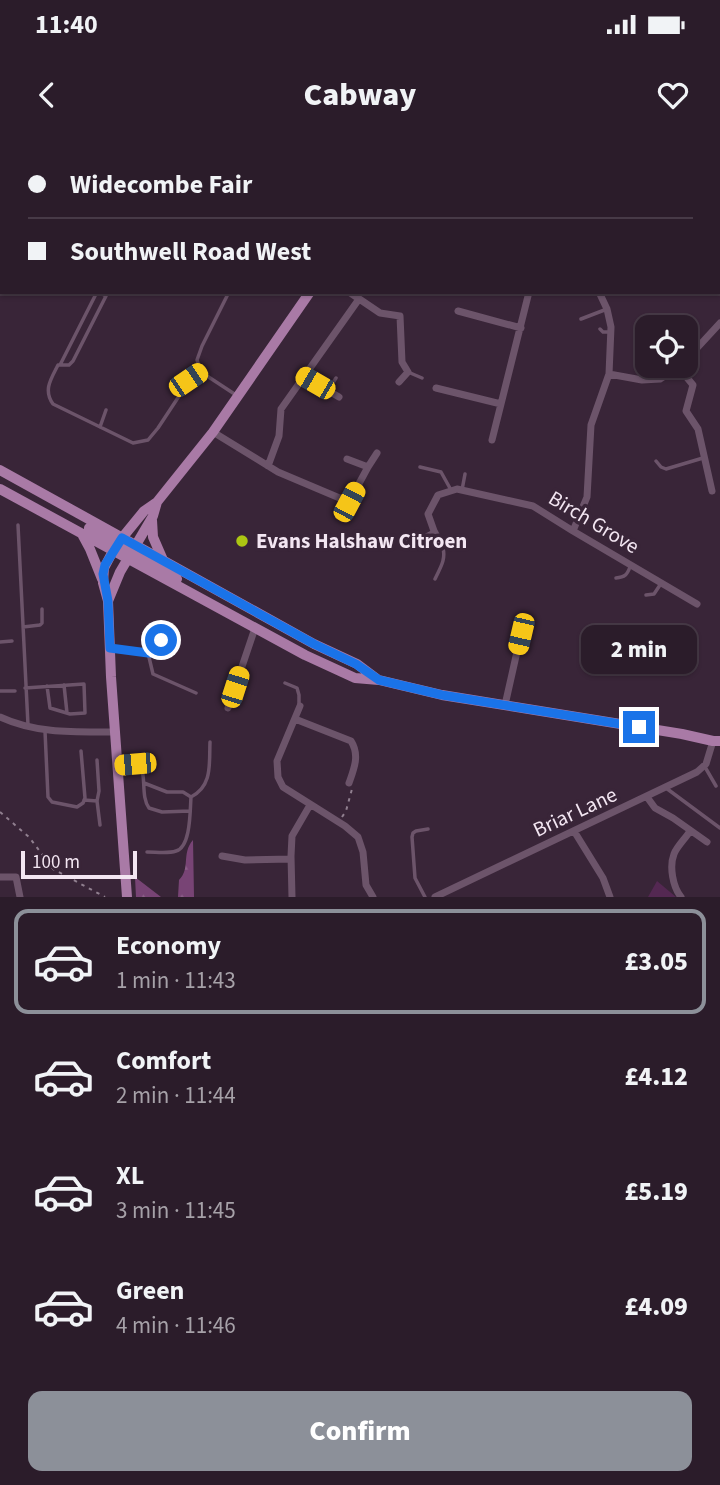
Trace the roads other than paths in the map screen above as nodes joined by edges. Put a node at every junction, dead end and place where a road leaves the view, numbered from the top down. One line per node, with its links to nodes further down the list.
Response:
1 (97, 294): 17 (lane)
2 (102, 294): 17 (lane)
3 (228, 294): 18 (lane)
4 (309, 294): 29 (main road)
5 (352, 294): 8 (street)
6 (529, 294): 13 (street)
7 (600, 294): 9 (street)
8 (359, 299): 19 (street); 21 (street)
9 (607, 309): 11 (lane); 15 (street)
10 (458, 312): 13 (street)
11 (581, 319)
12 (720, 323): 16 (street)
13 (521, 328): 31 (street)
14 (600, 328): 15 (lane)
15 (611, 332): 20 (street)
16 (698, 347)
17 (61, 365): 33 (lane)
18 (201, 372): 29 (lane); 33 (lane)
19 (408, 372): 23 (lane); 26 (street)
20 (609, 374): 24 (street); 53 (street)
21 (303, 376): 28 (street); 40 (street)
22 (336, 378): 28 (lane)
23 (422, 378)
24 (662, 378)
25 (688, 378): 37 (street)
26 (399, 382)
27 (436, 388): 31 (street)
28 (327, 391): 30 (street)
29 (237, 396): 34 (main road)
30 (339, 397)
31 (501, 404): 35 (street)
32 (106, 410): 33 (lane)
33 (100, 427)
34 (212, 432): 40 (street); 49 (main road)
35 (492, 440)
36 (377, 453): 41 (street)
37 (705, 457): 39 (lane); 48 (street)
38 (347, 459): 41 (street)
39 (656, 461)
40 (268, 466): 41 (street)
41 (368, 467)
42 (419, 467): 47 (lane)
43 (0, 470): 56 (main road)
44 (465, 474): 46 (lane)
45 (0, 489): 54 (main road)
46 (462, 490): 47 (street, Birch Grove); 53 (street, Birch Grove)
47 (451, 491): 52 (street)
48 (712, 491)
49 (157, 502): 50 (main road); 56 (main road)
50 (153, 516): 58 (main road); 59 (main road)
51 (18, 525): 70 (lane)
52 (434, 531): 55 (lane); 57 (street)
53 (573, 531): 60 (street, Birch Grove)
54 (82, 534): 56 (main road); 63 (main road)
55 (391, 537)
56 (117, 544): 58 (main road); 63 (main road)
57 (442, 545): 62 (lane)
58 (131, 552): 59 (main road); 66 (main road); 71 (main road)
59 (163, 560): 77 (main road)
60 (631, 565): 61 (lane); 64 (street, Birch Grove)
61 (617, 578)
62 (435, 579)
63 (103, 583): 66 (main road)
64 (661, 583): 65 (lane); 67 (street, Birch Grove)
65 (646, 595)
66 (108, 601): 75 (main road)
67 (697, 604)
68 (42, 609): 70 (lane)
69 (529, 624): 85 (street)
70 (23, 627): 81 (lane)
71 (255, 628): 77 (main road); 87 (street)
72 (161, 640): 76 (lane)
73 (12, 641): 74 (lane)
74 (0, 642)
75 (110, 648): 76 (lane); 93 (main road)
76 (148, 653): 84 (lane)
77 (379, 680): 85 (main road)
78 (285, 684): 86 (lane)
79 (64, 685): 80 (lane); 88 (lane); 88 (lane)
80 (47, 686): 81 (lane); 88 (lane)
81 (25, 688): 91 (lane)
82 (0, 691): 83 (lane)
83 (15, 691)
84 (196, 693)
85 (505, 705): 95 (main road)
86 (300, 706): 90 (street)
87 (228, 708)
88 (67, 713)
89 (0, 717): 91 (street)
90 (295, 719): 100 (street); 110 (street)
91 (28, 727): 92 (street)
92 (45, 731): 93 (street); 108 (lane)
93 (115, 732): 98 (main road)
94 (210, 742): 106 (lane)
95 (718, 743): 99 (street)
96 (81, 751): 108 (lane)
97 (97, 760): 109 (lane)
98 (117, 766): 102 (lane); 123 (main road)
99 (704, 766): 104 (lane); 105 (street, Briar Lane)
100 (352, 775): 101 (street); 103 (street)
101 (361, 777)
102 (144, 783): 106 (lane); 111 (lane)
103 (349, 783)
104 (716, 786)
105 (665, 787): 107 (street, Briar Lane); 113 (lane)
106 (191, 797): 111 (lane)
107 (647, 797): 115 (street, Briar Lane); 116 (street)
108 (84, 800): 109 (lane)
109 (97, 801): 112 (lane)
110 (310, 805): 120 (street); 125 (street)
111 (190, 811): 118 (lane)
112 (100, 825)
113 (720, 828)
114 (428, 829): 126 (lane)
115 (574, 831): 127 (street, Briar Lane); 128 (street)
116 (690, 831): 117 (street); 129 (street)
117 (706, 842)
118 (147, 852)
119 (222, 856): 120 (street)
120 (291, 859): 124 (street)
121 (0, 877): 122 (street)
122 (20, 897)
123 (127, 897)
124 (292, 897)
125 (373, 897)
126 (425, 897)
127 (435, 897)
128 (610, 897)
129 (681, 897)

